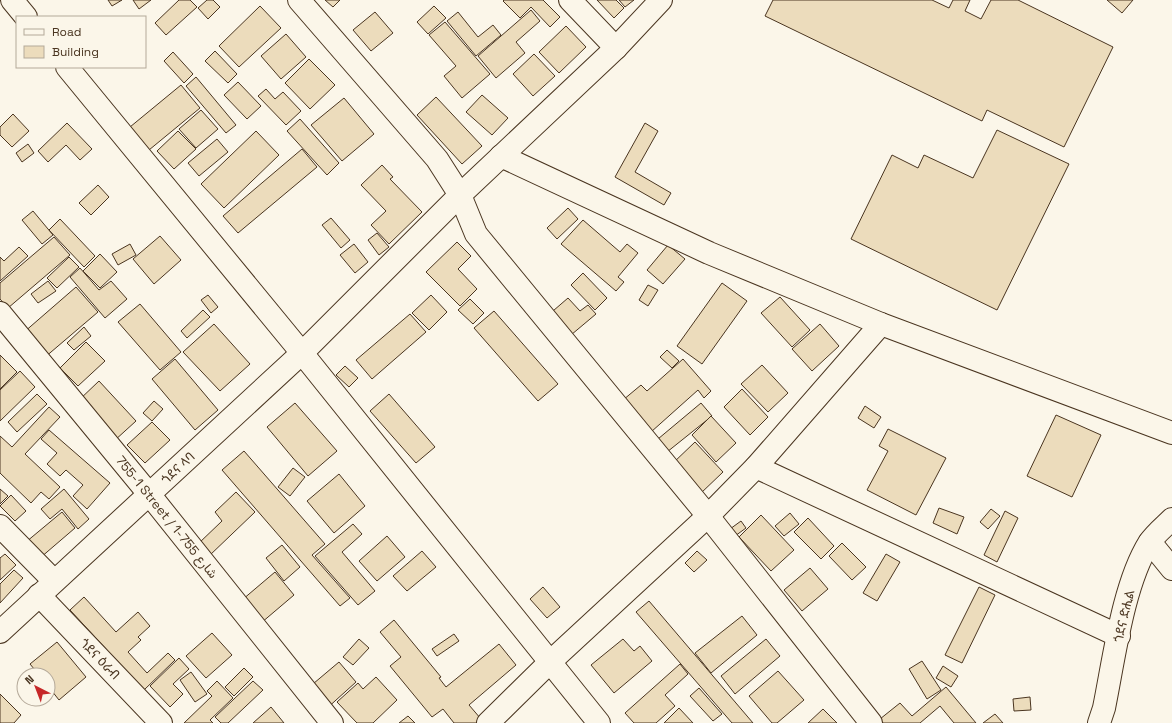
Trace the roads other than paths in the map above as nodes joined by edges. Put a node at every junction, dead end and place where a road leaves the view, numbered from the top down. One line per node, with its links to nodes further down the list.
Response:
1 (12, 0): 5 (street)
2 (299, 0): 9 (street)
3 (570, 0): 6 (street)
4 (661, 0): 6 (street, ጎደና ላባ)
5 (25, 16)
6 (616, 48): 8 (street, ጎደና ላባ)
7 (68, 68): 12 (street)
8 (501, 156): 9 (street, ጎደና ላባ); 11 (street)
9 (460, 195): 12 (street, ጎደና ላባ); 16 (street)
10 (0, 313): 15 (street, 755-1 Street / شارع 755-1)
11 (881, 324): 13 (street); 14 (street)
12 (302, 352): 15 (street, ጎደና ላባ); 24 (street)
13 (1172, 433)
14 (756, 466): 16 (street); 23 (street)
15 (149, 494): 21 (street, ጎደና ላባ); 26 (street, 755-1 Street / شارع 755-1)
16 (708, 516): 24 (street); 29 (street)
17 (1172, 519): 19 (street, ጎደና ድሒል)
18 (0, 526): 21 (street, ጎደና ዕራብ)
19 (1150, 542): 20 (street); 23 (street, ጎደና ድሒል)
20 (1172, 569)
21 (46, 588): 22 (street, ጎደና ላባ); 25 (street, ጎደና ዕራብ)
22 (0, 632)
23 (1119, 636): 30 (street, ጎደና ድሒል)
24 (550, 662): 27 (street); 28 (street)
25 (161, 723)
26 (332, 723)
27 (488, 723)
28 (600, 723)
29 (871, 723)
30 (1099, 723)

